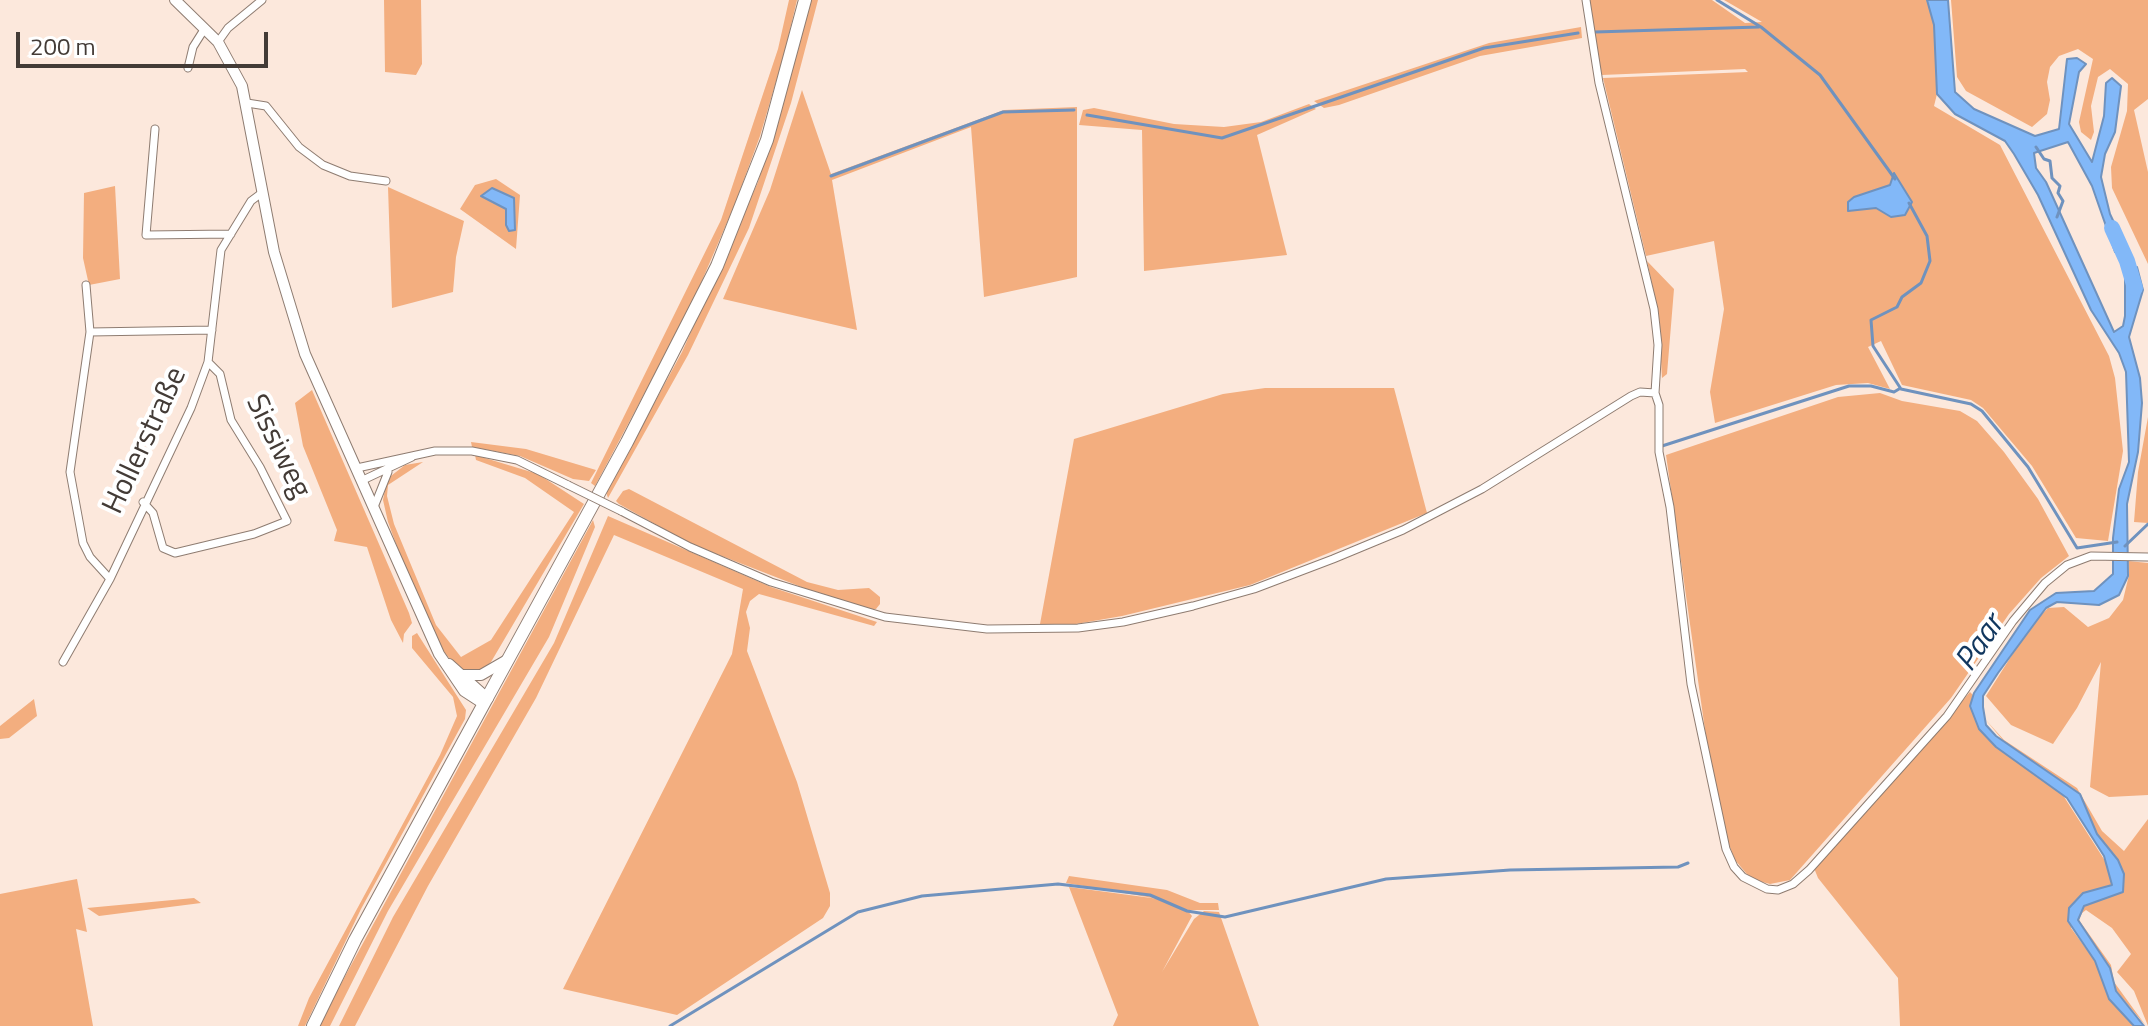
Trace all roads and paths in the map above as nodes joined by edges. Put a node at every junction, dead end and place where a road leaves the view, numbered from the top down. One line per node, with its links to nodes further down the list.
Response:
1 (175, 0): 5 (main road)
2 (805, 0): 27 (main road)
3 (1586, 0): 17 (street)
4 (259, 1): 6 (street)
5 (205, 28): 6 (main road); 7 (street)
6 (218, 42): 8 (main road)
7 (188, 68)
8 (247, 103): 10 (street); 11 (main road)
9 (155, 129): 12 (street)
10 (386, 181)
11 (263, 192): 12 (street, Hollerstraße); 19 (main road)
12 (231, 234): 14 (street, Hollerstraße)
13 (86, 285): 15 (street)
14 (212, 330): 15 (street); 16 (street, Hollerstraße)
15 (90, 332): 25 (street)
16 (208, 362): 22 (street, Hollerstraße); 22 (street, Sissiweg)
17 (1655, 393): 18 (street, bridge); 24 (street)
18 (422, 453): 19 (street); 20 (street)
19 (357, 468): 21 (main road)
20 (390, 469): 21 (street); 23 (street)
21 (363, 480): 23 (main road)
22 (143, 502): 25 (street, Hollerstraße)
23 (374, 507): 26 (main road)
24 (2143, 557)
25 (110, 579): 28 (street, Hollerstraße)
26 (439, 654): 29 (main road); 30 (main road)
27 (507, 660): 29 (main road); 30 (main road)
28 (63, 662)
29 (461, 675): 30 (main road)
30 (485, 701): 31 (main road)
31 (313, 1026)

